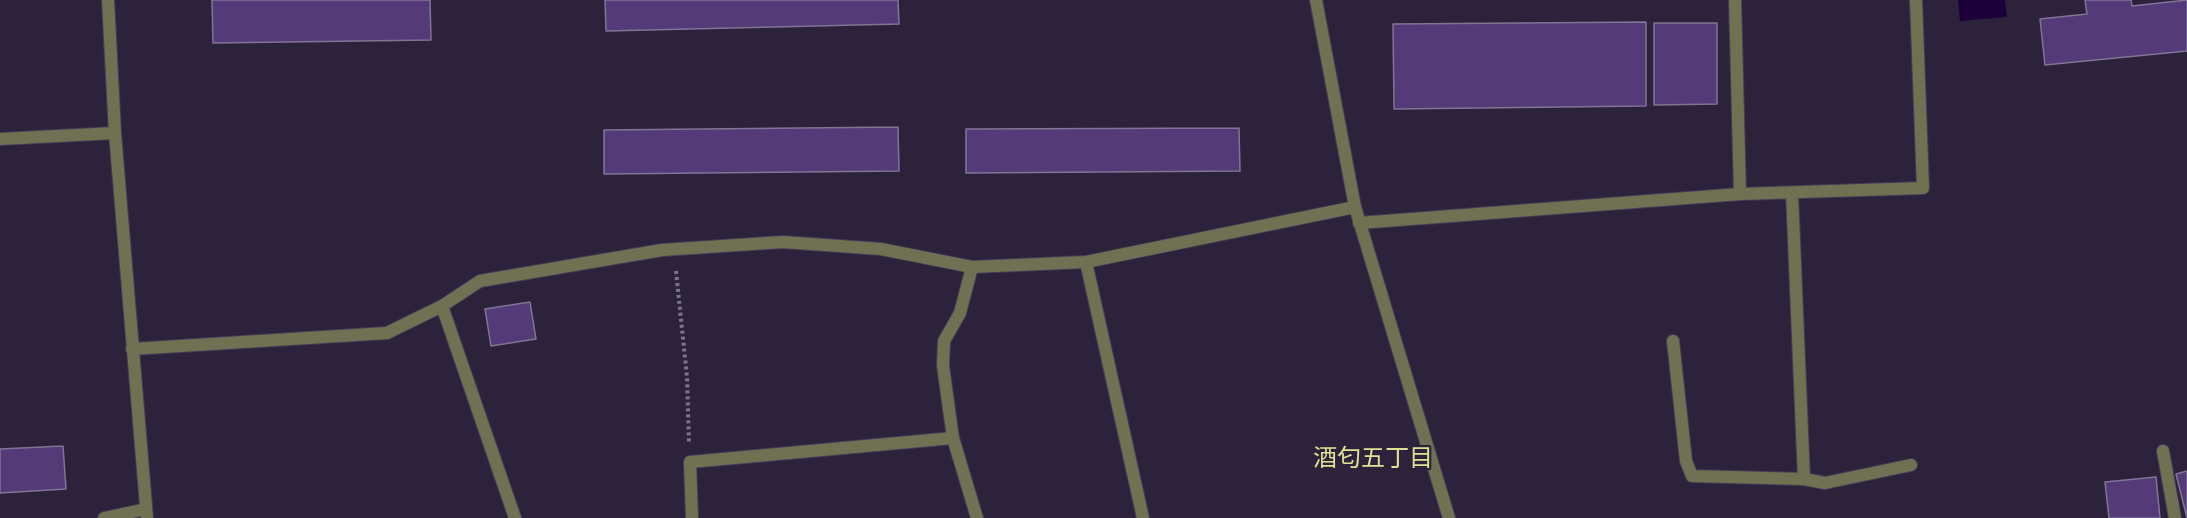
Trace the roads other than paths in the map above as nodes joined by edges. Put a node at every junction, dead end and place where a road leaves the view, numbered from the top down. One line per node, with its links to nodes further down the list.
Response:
1 (108, 0): 5 (street)
2 (1316, 0): 9 (street)
3 (1735, 0): 8 (street)
4 (1916, 0): 7 (street)
5 (115, 133): 6 (street); 15 (street)
6 (0, 139)
7 (1792, 193): 8 (street); 19 (street)
8 (1740, 194): 10 (street)
9 (1355, 207): 10 (street); 11 (street)
10 (1359, 223): 26 (street)
11 (1086, 262): 12 (street); 25 (street)
12 (972, 267): 13 (street); 16 (street)
13 (442, 306): 15 (street); 22 (street)
14 (1673, 341): 19 (street)
15 (132, 349): 20 (street)
16 (953, 438): 23 (street); 24 (street)
17 (2163, 451): 27 (street)
18 (1911, 465): 19 (street)
19 (1804, 479)
20 (146, 514): 21 (street)
21 (104, 518)
22 (515, 518)
23 (692, 518)
24 (977, 518)
25 (1143, 518)
26 (1449, 518)
27 (2175, 518)

